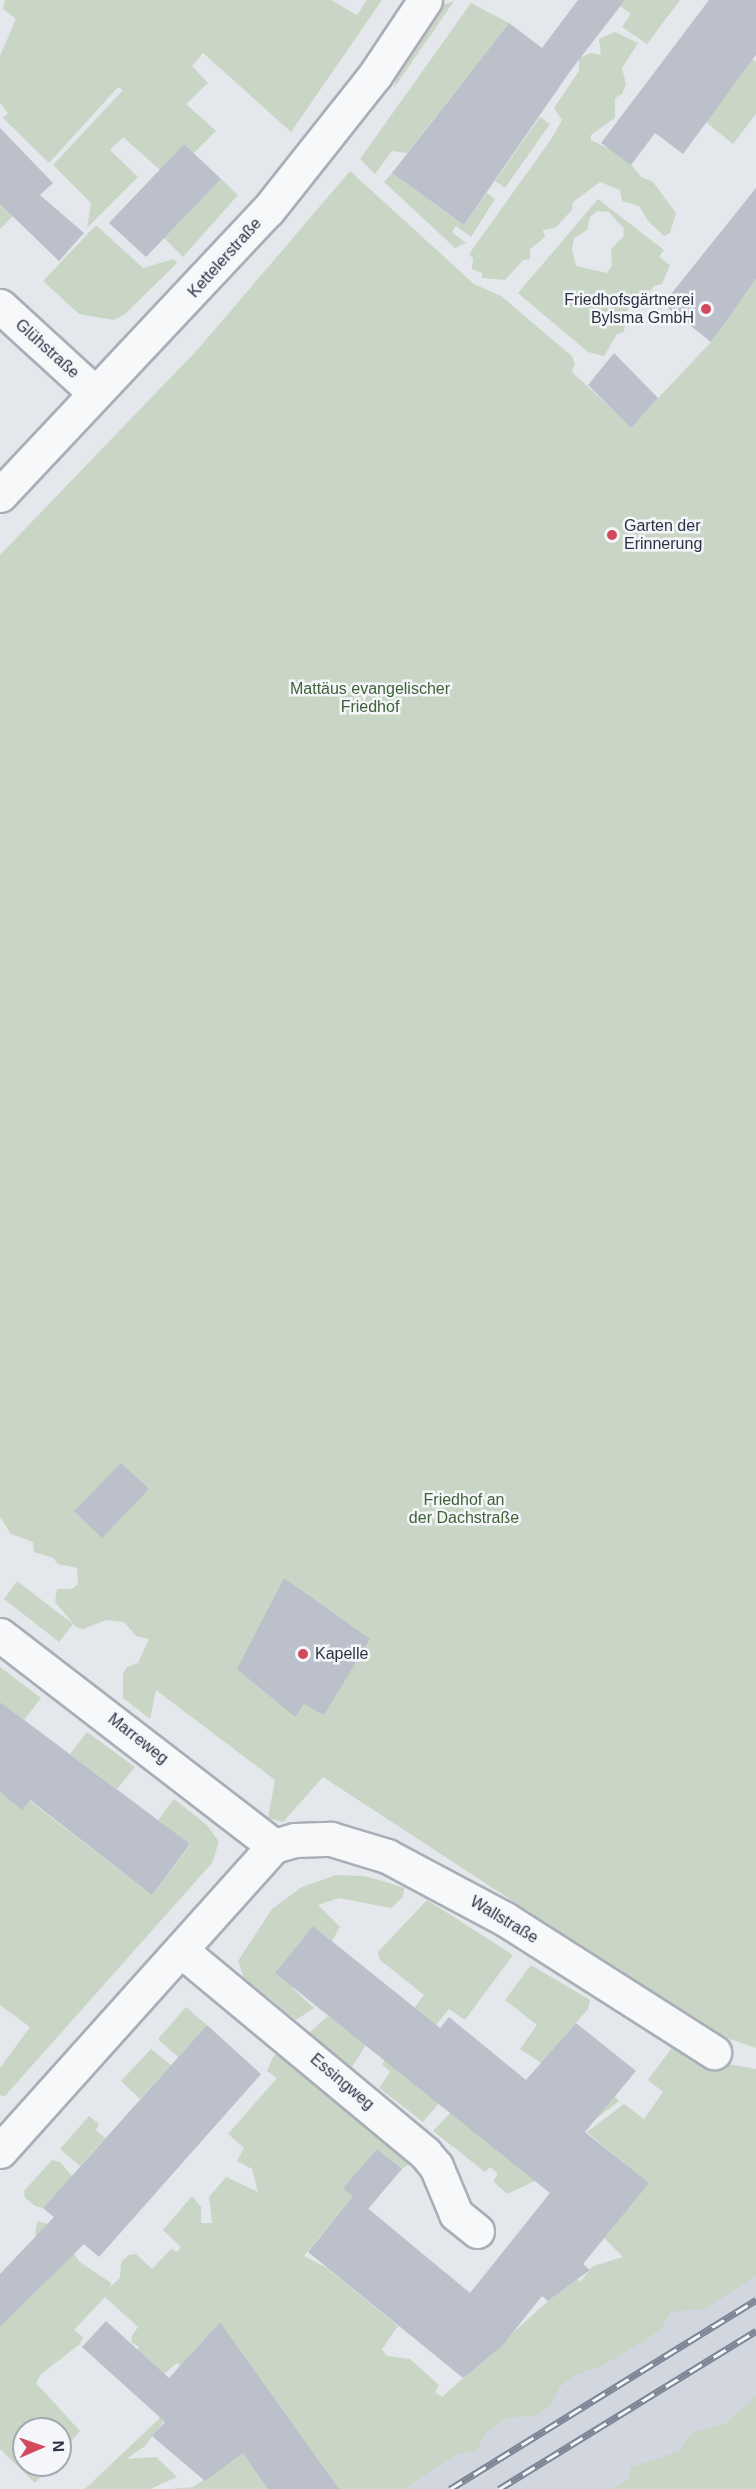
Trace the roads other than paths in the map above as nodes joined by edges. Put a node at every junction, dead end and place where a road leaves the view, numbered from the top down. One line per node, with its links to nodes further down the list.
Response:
1 (425, 0): 3 (street, Kettelerstraße)
2 (0, 306): 3 (street, Glühstraße)
3 (95, 393): 4 (street, Kettelerstraße)
4 (0, 495)
5 (0, 1635): 6 (street, Marreweg)
6 (274, 1846): 7 (street); 8 (street, Wallstraße)
7 (183, 1952): 9 (street); 10 (street, Essingweg)
8 (714, 2052)
9 (2, 2146)
10 (477, 2231)

